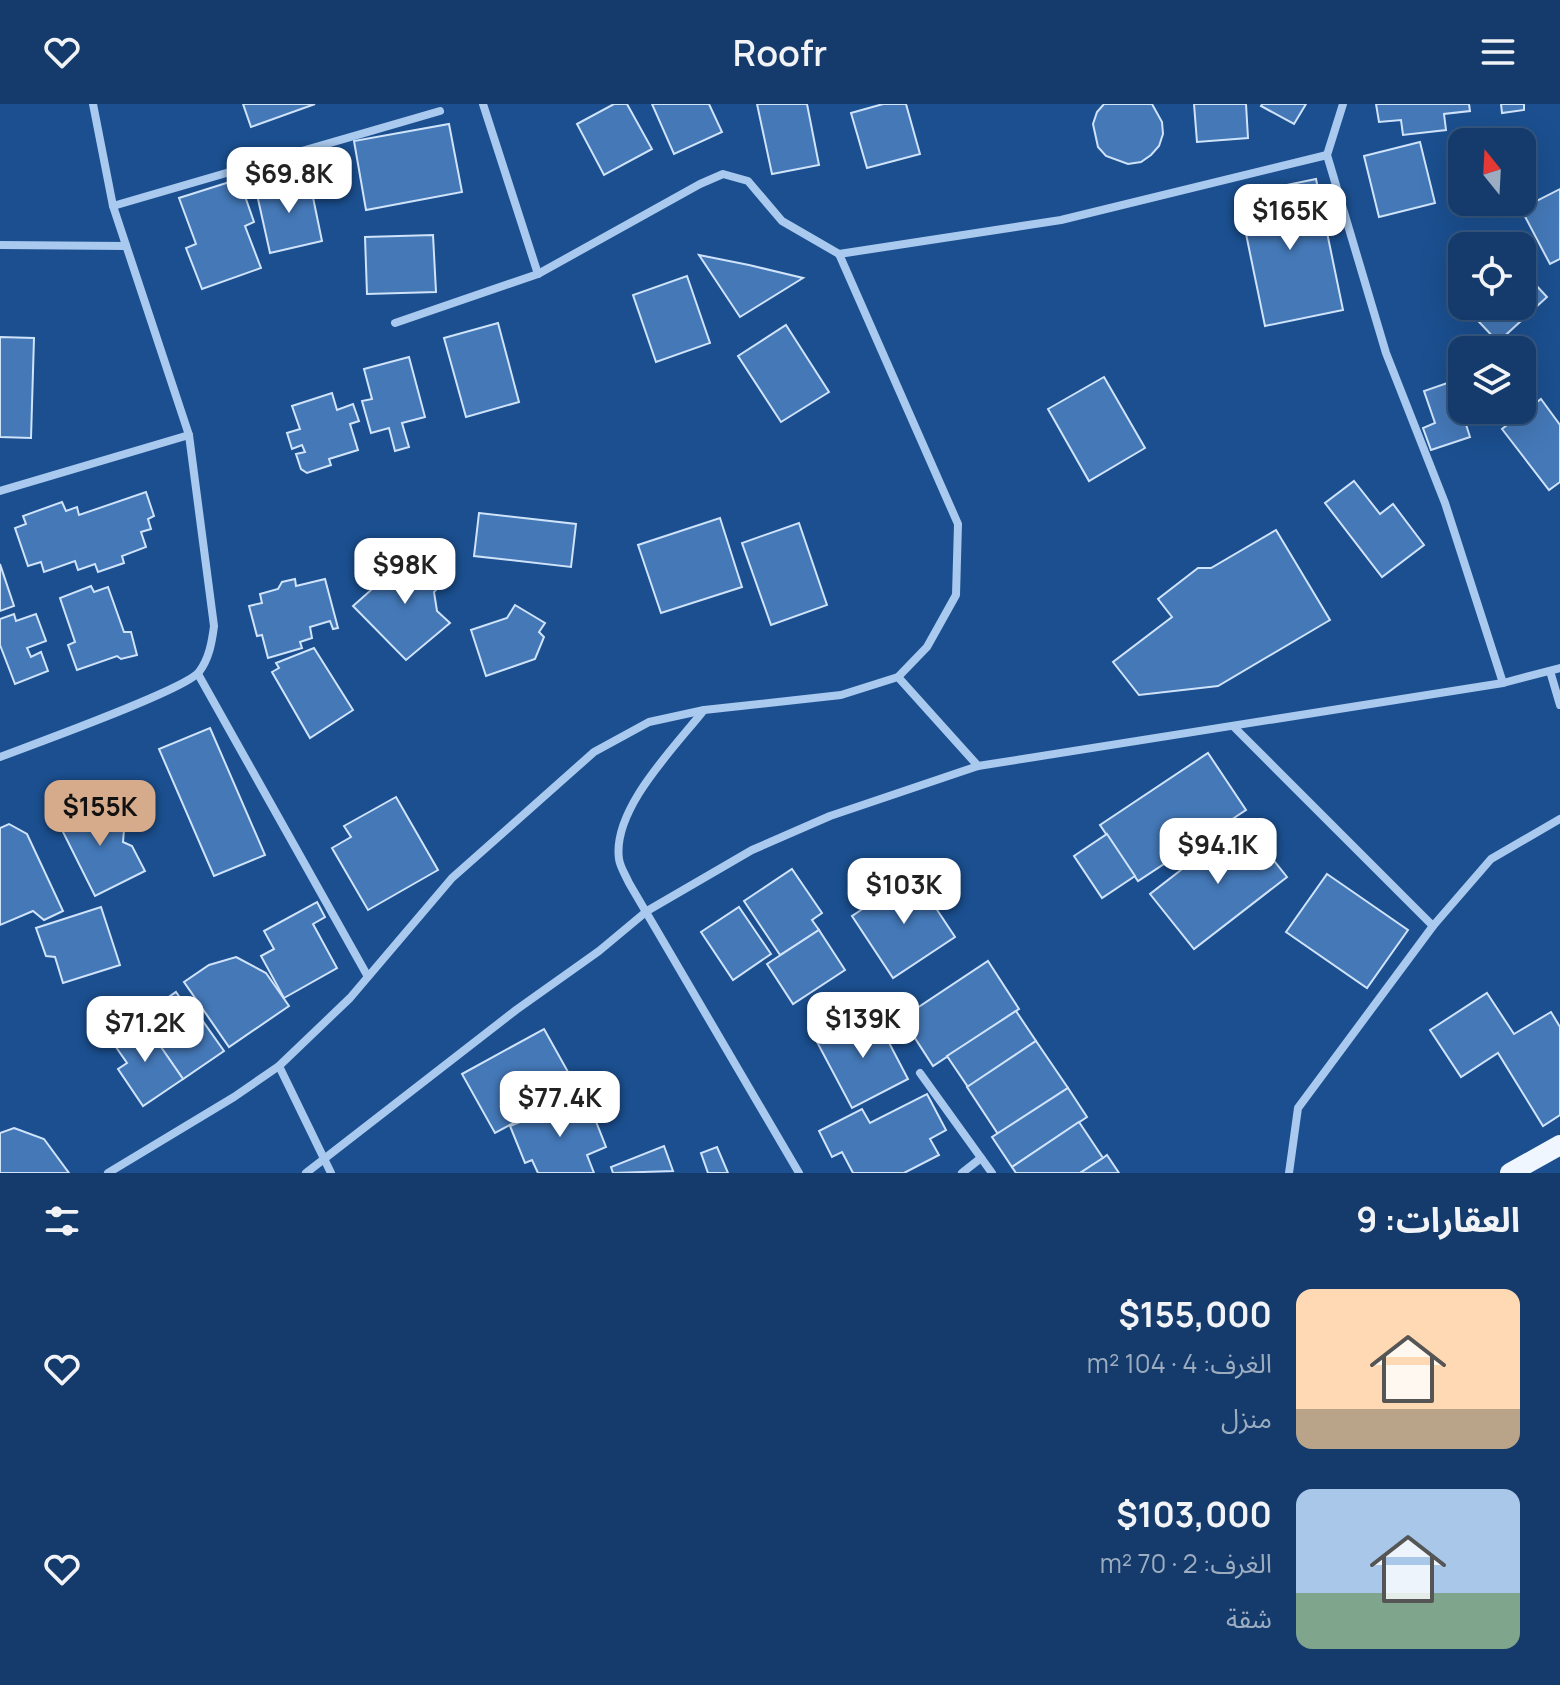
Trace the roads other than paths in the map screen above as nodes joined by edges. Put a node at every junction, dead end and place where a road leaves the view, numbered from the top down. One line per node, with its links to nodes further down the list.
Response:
1 (93, 104): 6 (street)
2 (483, 104): 10 (street)
3 (1343, 104): 5 (street)
4 (440, 111): 6 (street)
5 (1327, 155): 9 (street); 17 (street)
6 (113, 206): 8 (street)
7 (0, 245): 8 (street)
8 (126, 246): 12 (street)
9 (839, 254): 10 (street); 16 (street)
10 (538, 274): 11 (street)
11 (395, 323)
12 (189, 435): 13 (street); 15 (street)
13 (0, 491)
14 (1555, 669): 17 (street); 18 (street)
15 (198, 674): 21 (street); 26 (street)
16 (898, 677): 19 (street); 22 (street)
17 (1503, 683): 20 (street)
18 (1560, 705)
19 (704, 710): 24 (street); 26 (street)
20 (1234, 727): 22 (street); 25 (street)
21 (0, 757)
22 (978, 766): 24 (street)
23 (1560, 819): 25 (street)
24 (647, 911): 30 (street); 35 (street)
25 (1433, 926): 38 (street)
26 (367, 975): 27 (street)
27 (279, 1066): 30 (street); 32 (street)
28 (920, 1073): 31 (street)
29 (1560, 1145): 39 (main road)
30 (323, 1158): 33 (street); 34 (street)
31 (981, 1158): 36 (street); 37 (street)
32 (108, 1173)
33 (306, 1173)
34 (331, 1173)
35 (799, 1173)
36 (962, 1173)
37 (992, 1173)
38 (1289, 1173)
39 (1510, 1173)

